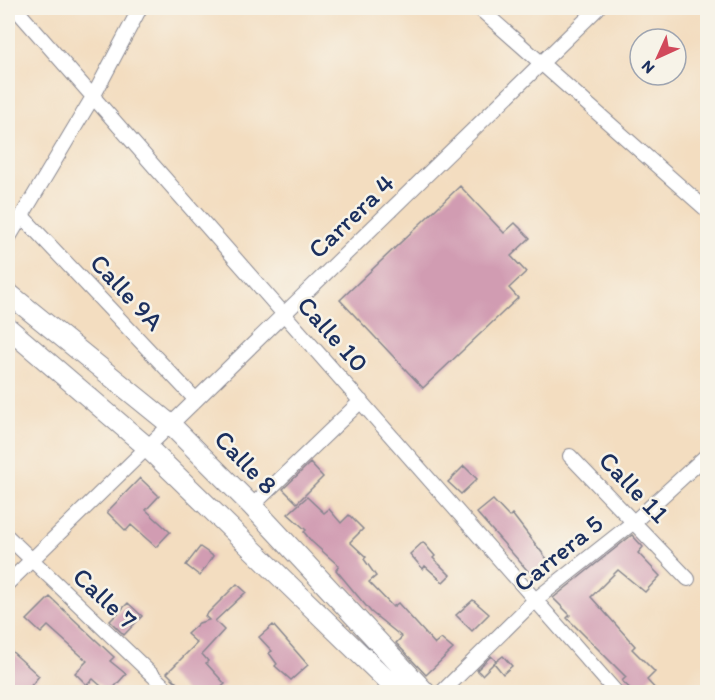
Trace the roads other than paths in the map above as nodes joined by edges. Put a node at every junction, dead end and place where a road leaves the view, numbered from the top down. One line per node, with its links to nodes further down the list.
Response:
1 (15, 8): 6 (street, Calle 10)
2 (140, 8): 6 (street)
3 (479, 8): 5 (street)
4 (598, 8): 5 (street, Carrera 4)
5 (542, 63): 7 (street); 11 (street, Carrera 4)
6 (94, 95): 8 (street); 11 (street, Calle 10)
7 (708, 211)
8 (22, 216): 9 (street); 13 (street, Calle 9A)
9 (8, 239)
10 (8, 293): 15 (street, Calle 8)
11 (283, 316): 13 (street, Carrera 4); 14 (street, Calle 10)
12 (8, 328): 16 (street)
13 (196, 400): 15 (street, Carrera 4)
14 (361, 401): 19 (street); 25 (street, Calle 10)
15 (171, 424): 16 (street, Carrera 4); 19 (street, Calle 8)
16 (147, 447): 22 (street, Carrera 4); 27 (street)
17 (708, 454): 20 (street, Carrera 5)
18 (570, 456): 20 (street, Calle 11)
19 (252, 507): 28 (street, Calle 8)
20 (635, 521): 23 (street, Calle 11); 25 (street, Carrera 5)
21 (8, 537): 22 (street, Calle 7)
22 (31, 561): 24 (street, Carrera 4); 26 (street, Calle 7)
23 (688, 579)
24 (8, 583)
25 (535, 600): 29 (street, Carrera 5); 30 (street, Calle 10)
26 (170, 693)
27 (399, 693)
28 (425, 693)
29 (442, 693)
30 (616, 693)

